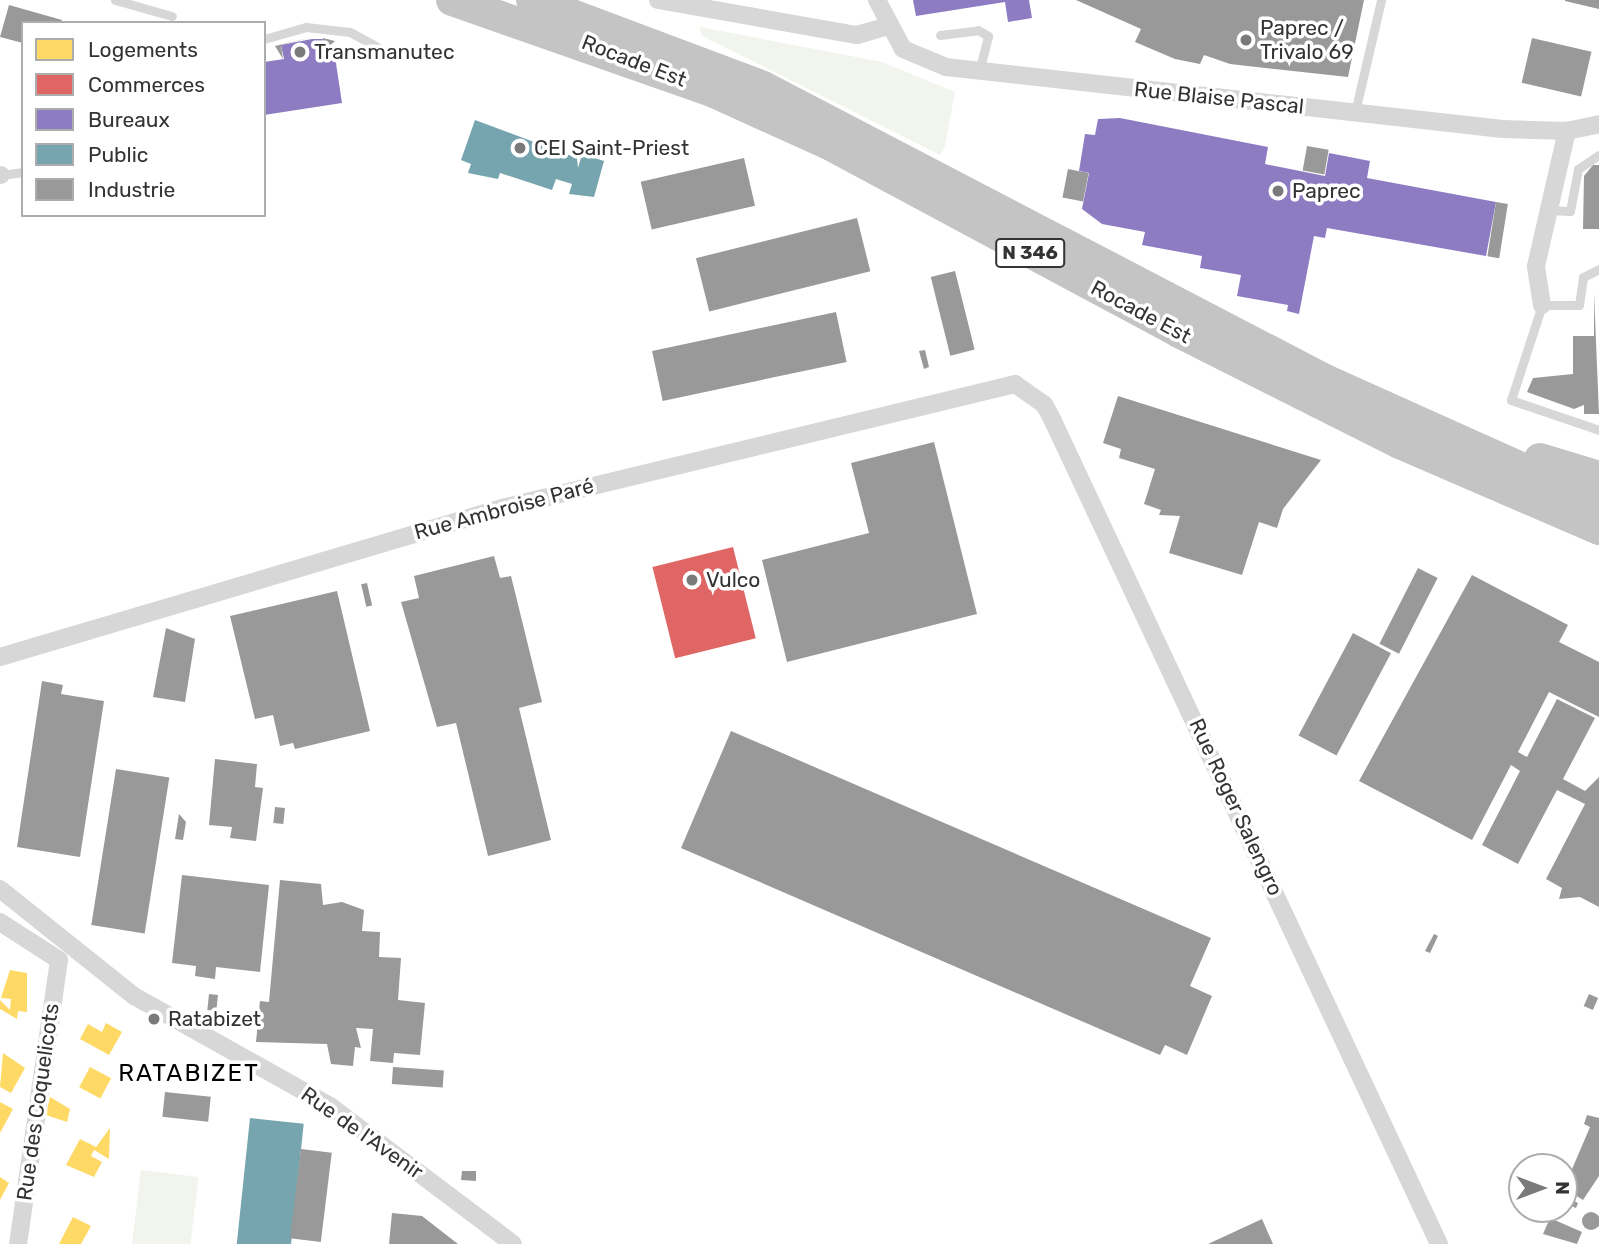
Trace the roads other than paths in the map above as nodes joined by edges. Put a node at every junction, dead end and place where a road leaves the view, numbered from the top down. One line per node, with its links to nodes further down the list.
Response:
1 (115, 0): 7 (lane)
2 (452, 0): 27 (highway, Rocade Est / N 346)
3 (532, 0): 22 (highway, Rocade Est / N 346)
4 (658, 0): 8 (street)
5 (877, 0): 8 (street)
6 (1381, 0): 13 (lane)
7 (172, 16)
8 (888, 26): 12 (street, Rue Blaise Pascal)
9 (940, 35): 12 (lane)
10 (266, 37): 11 (lane)
11 (392, 55)
12 (979, 72): 13 (street, Rue Blaise Pascal)
13 (1355, 112): 15 (street, Rue Blaise Pascal)
14 (1599, 124): 15 (street, Rue Blaise Pascal)
15 (1567, 131): 19 (street)
16 (1599, 155): 19 (lane)
17 (21, 172): 18 (lane)
18 (1, 175)
19 (1549, 211): 21 (street)
20 (1599, 269): 21 (lane)
21 (1542, 304): 24 (lane)
22 (1323, 379): 25 (highway); 26 (highway, Rocade Est / N 346)
23 (1015, 384): 28 (street, Rue Ambroise Paré); 33 (street, Rue Roger Salengro)
24 (1599, 430)
25 (1599, 477)
26 (1599, 503)
27 (1599, 528)
28 (0, 657)
29 (0, 889): 32 (street, Rue de l'Avenir)
30 (0, 922): 31 (street, Rue des Coquelicots)
31 (18, 1244)
32 (513, 1244)
33 (1439, 1244)

